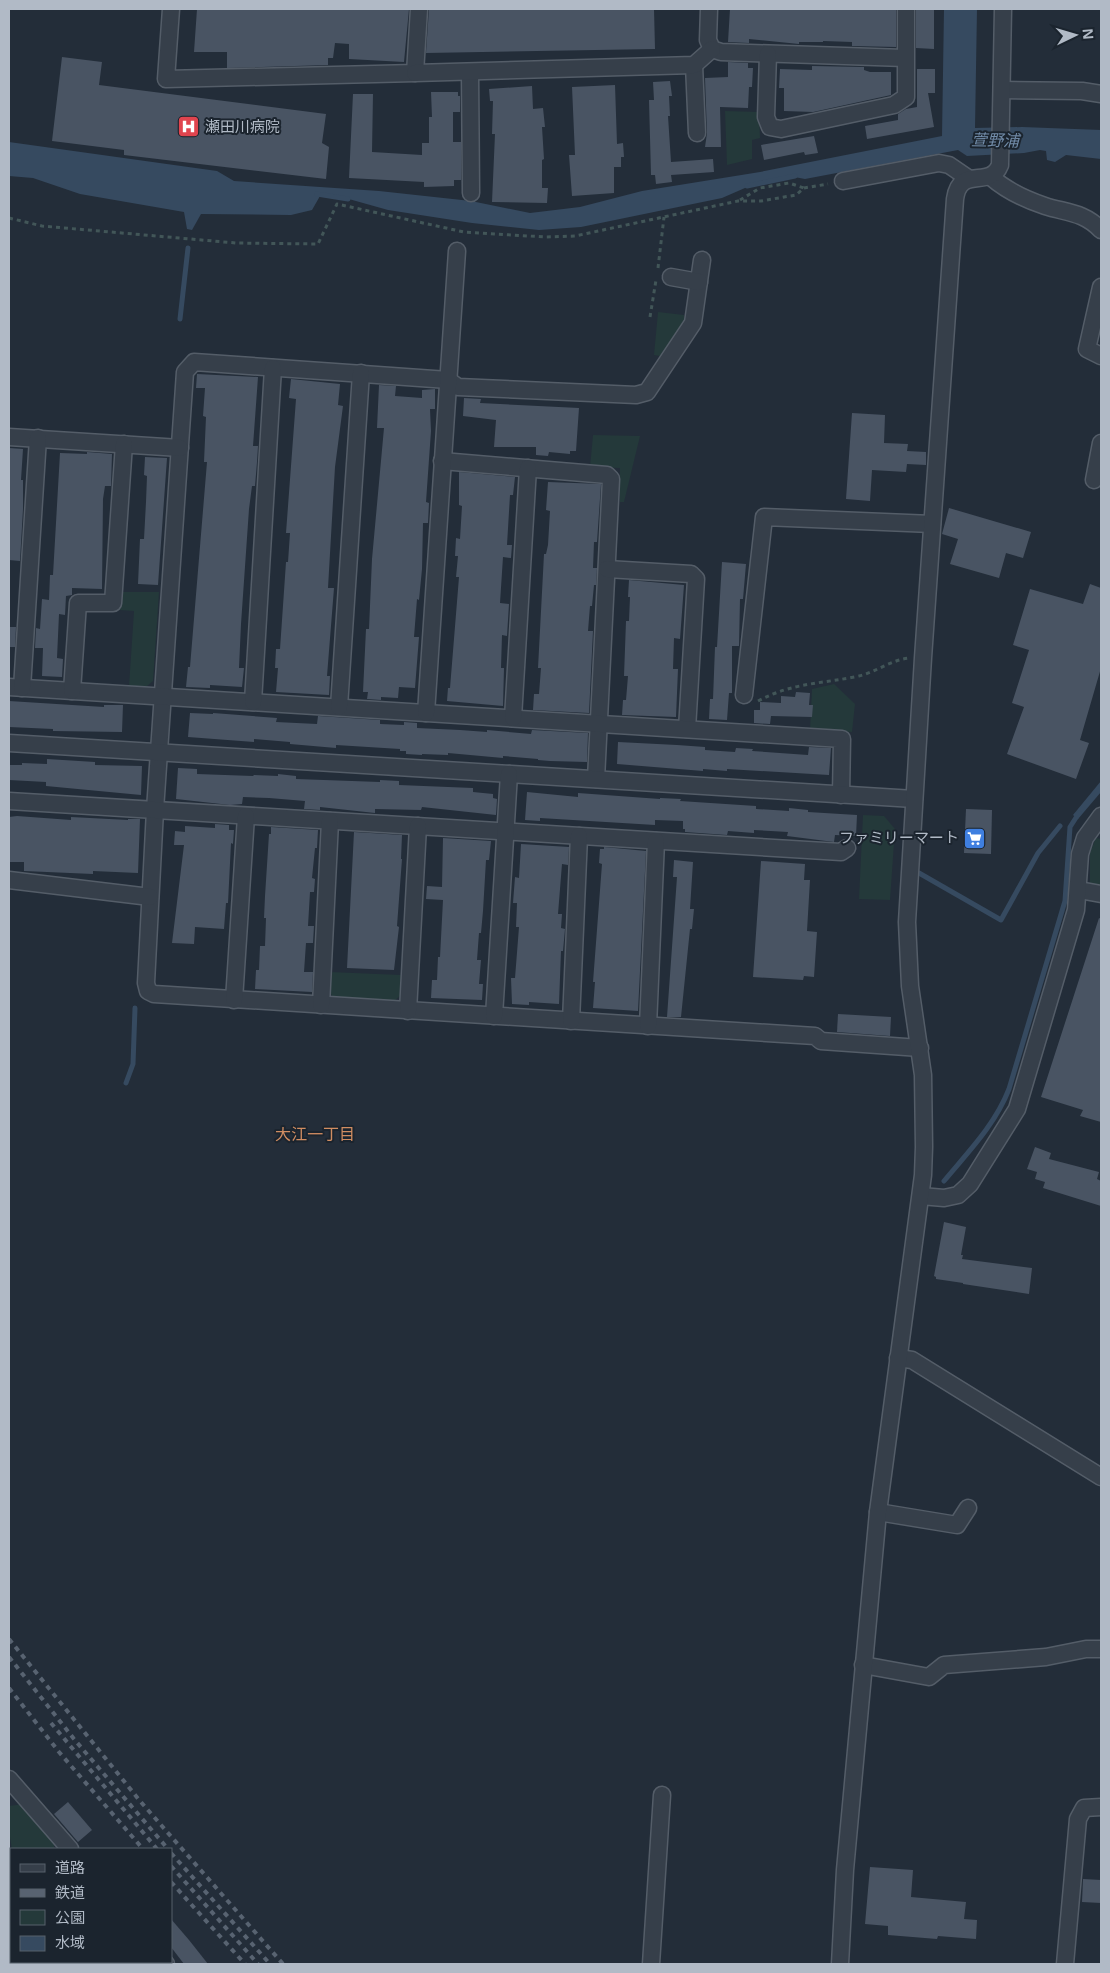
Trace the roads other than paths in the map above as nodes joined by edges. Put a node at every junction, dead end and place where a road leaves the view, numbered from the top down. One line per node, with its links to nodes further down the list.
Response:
1 (171, 9): 11 (street)
2 (419, 9): 11 (street)
3 (709, 9): 6 (street)
4 (906, 9): 8 (street)
5 (1003, 9): 12 (street)
6 (712, 49): 7 (street); 9 (street)
7 (768, 54): 8 (street); 8 (street)
8 (905, 58)
9 (694, 65): 10 (street); 14 (street)
10 (470, 72): 11 (street); 18 (street)
11 (415, 73)
12 (1002, 90): 13 (street); 15 (street)
13 (1101, 94)
14 (697, 133)
15 (991, 177): 17 (street); 19 (street)
16 (843, 181): 17 (street)
17 (962, 184): 37 (street)
18 (471, 192)
19 (1101, 230)
20 (456, 251): 28 (street)
21 (702, 260): 23 (street)
22 (671, 278): 23 (street)
23 (699, 282): 28 (street)
24 (1101, 287): 25 (street)
25 (1101, 356)
26 (273, 368): 27 (street); 33 (street); 43 (street)
27 (361, 373): 28 (street); 44 (street)
28 (448, 380): 34 (street)
29 (9, 437): 30 (street)
30 (38, 438): 32 (street); 39 (street)
31 (1101, 442): 36 (street)
32 (124, 444): 33 (street); 40 (street)
33 (180, 448): 41 (street)
34 (442, 462): 35 (street); 45 (street)
35 (528, 468): 38 (street); 46 (street)
36 (1094, 480)
37 (932, 524): 42 (street); 54 (street)
38 (607, 569): 47 (street); 48 (street)
39 (15, 687): 40 (street)
40 (72, 691): 41 (street)
41 (163, 696): 43 (street); 50 (street)
42 (748, 700)
43 (253, 702): 44 (street)
44 (339, 707): 45 (street)
45 (426, 713): 46 (street)
46 (513, 718): 47 (street)
47 (600, 724): 48 (street); 52 (street)
48 (687, 729): 53 (street)
49 (9, 743): 50 (street)
50 (159, 752): 51 (street); 56 (street)
51 (509, 774): 52 (street); 61 (street)
52 (596, 779): 53 (street)
53 (841, 795): 54 (street)
54 (914, 799): 75 (street)
55 (9, 801): 56 (street)
56 (155, 810): 57 (street); 68 (street)
57 (246, 816): 59 (street); 69 (street)
58 (1101, 816): 66 (street)
59 (330, 821): 60 (street); 70 (street)
60 (418, 826): 61 (street); 71 (street)
61 (504, 832): 62 (street); 72 (street)
62 (579, 836): 63 (street); 73 (street)
63 (656, 841): 64 (street); 74 (street)
64 (848, 848)
65 (9, 880): 68 (street)
66 (1079, 890): 67 (street); 76 (street)
67 (1101, 894)
68 (150, 897): 69 (street)
69 (234, 1000): 70 (street)
70 (321, 1005): 71 (street)
71 (408, 1011): 72 (street)
72 (494, 1016): 73 (street)
73 (571, 1021): 74 (street)
74 (648, 1026): 75 (street)
75 (920, 1048): 76 (street)
76 (921, 1196): 77 (street)
77 (898, 1358): 78 (street); 80 (street)
78 (1101, 1477)
79 (968, 1508): 80 (street)
80 (878, 1512): 82 (street)
81 (1101, 1649): 82 (street)
82 (863, 1665): 89 (street)
83 (9, 1779): 85 (street)
84 (662, 1795): 88 (street)
85 (16, 1798): 87 (street)
86 (1101, 1807): 90 (street)
87 (69, 1848)
88 (651, 1964)
89 (840, 1964)
90 (1065, 1964)

